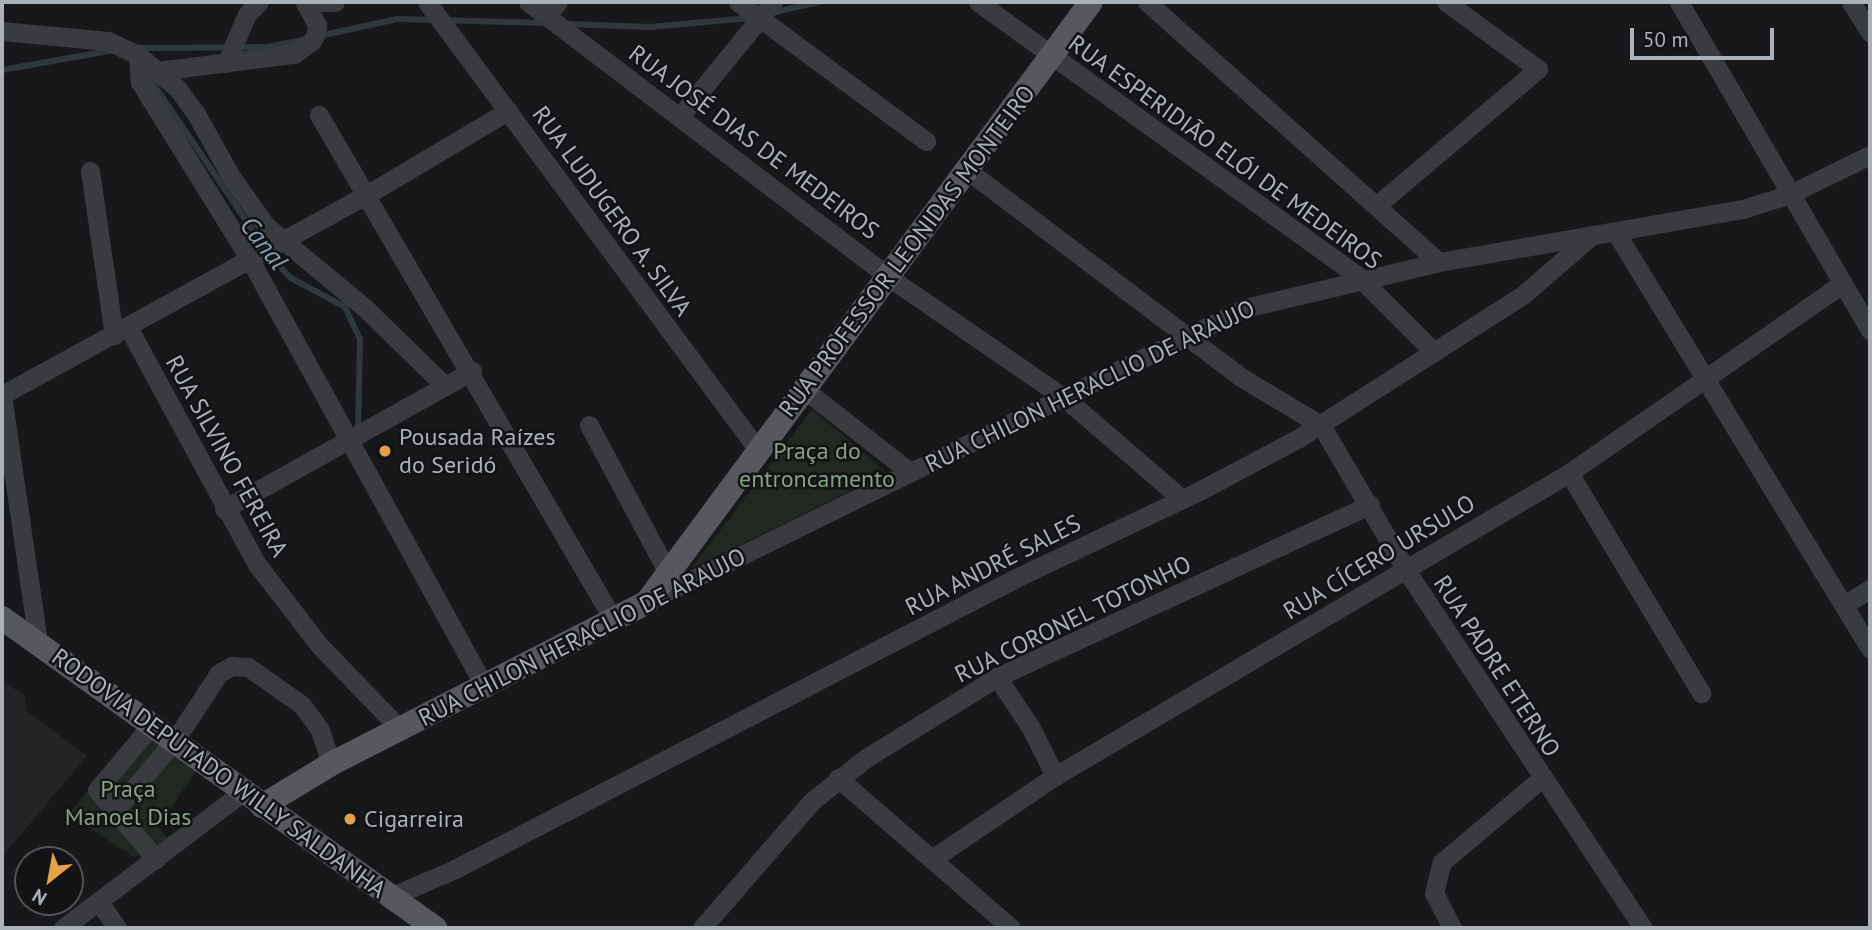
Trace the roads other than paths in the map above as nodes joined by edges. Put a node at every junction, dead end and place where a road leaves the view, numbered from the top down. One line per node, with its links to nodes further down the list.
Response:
1 (258, 2): 19 (street)
2 (335, 2): 19 (street)
3 (426, 2): 21 (street, RUA LUDUGERO A. SILVA)
4 (528, 2): 13 (street, RUA JOSÉ DIAS DE MEDEIROS)
5 (738, 2): 14 (street)
6 (773, 2): 14 (street)
7 (978, 2): 18 (street, RUA ESPERIDIÃO ELÓI DE MEDEIROS)
8 (1091, 2): 18 (main road, RUA PROFESSOR LEONIDAS MONTEIRO)
9 (1147, 2): 30 (street)
10 (1446, 2): 30 (street)
11 (1679, 2): 29 (street)
12 (1851, 2): 16 (street)
13 (552, 9): 23 (street, RUA JOSÉ DIAS DE MEDEIROS)
14 (761, 18): 23 (street); 24 (street)
15 (2, 30): 17 (street)
16 (1870, 33)
17 (138, 55): 20 (street); 34 (street)
18 (1052, 56): 26 (main road, RUA PROFESSOR LEONIDAS MONTEIRO); 37 (street, RUA ESPERIDIÃO ELÓI DE MEDEIROS)
19 (226, 63): 20 (street)
20 (158, 71): 33 (street)
21 (508, 111): 28 (street); 52 (street, RUA LUDUGERO A. SILVA)
22 (319, 115): 28 (street)
23 (680, 116): 36 (street, RUA JOSÉ DIAS DE MEDEIROS)
24 (926, 141)
25 (1870, 156): 29 (street)
26 (967, 170): 36 (main road, RUA PROFESSOR LEONIDAS MONTEIRO); 41 (street)
27 (90, 171): 40 (street, RUA SILVINO FEREIRA)
28 (368, 194): 33 (street); 43 (street)
29 (1790, 194): 31 (street); 38 (street)
30 (1377, 205): 35 (street)
31 (1615, 231): 32 (street, RUA CHILON HERACLIO DE ARAUJO); 44 (street)
32 (1592, 235): 35 (street, RUA CHILON HERACLIO DE ARAUJO); 42 (street, RUA ANDRÉ SALES)
33 (280, 241): 34 (street); 45 (street)
34 (249, 258): 40 (street); 51 (street)
35 (1439, 262): 37 (street, RUA CHILON HERACLIO DE ARAUJO)
36 (890, 278): 46 (main road, RUA PROFESSOR LEONIDAS MONTEIRO); 48 (street, RUA JOSÉ DIAS DE MEDEIROS)
37 (1360, 278): 41 (street, RUA CHILON HERACLIO DE ARAUJO); 42 (street, RUA ESPERIDIÃO ELÓI DE MEDEIROS)
38 (1843, 283): 39 (street); 44 (street, RUA CÍCERO URSULO)
39 (1870, 330)
40 (121, 331): 47 (street); 57 (street, RUA SILVINO FEREIRA)
41 (1186, 335): 48 (street, RUA CHILON HERACLIO DE ARAUJO); 50 (street)
42 (1434, 352): 50 (street, RUA ANDRÉ SALES)
43 (472, 371): 45 (street); 64 (street)
44 (1705, 381): 54 (street, RUA CÍCERO URSULO); 62 (street)
45 (444, 385): 51 (street)
46 (805, 390): 52 (main road, RUA PROFESSOR LEONIDAS MONTEIRO); 53 (street)
47 (2, 395): 65 (street)
48 (1066, 399): 53 (street, RUA CHILON HERACLIO DE ARAUJO); 55 (street, RUA JOSÉ DIAS DE MEDEIROS)
49 (589, 425): 59 (street)
50 (1321, 425): 55 (street, RUA ANDRÉ SALES); 56 (street, RUA PADRE ETERNO)
51 (349, 441): 57 (street); 68 (street)
52 (758, 450): 59 (main road, RUA PROFESSOR LEONIDAS MONTEIRO)
53 (909, 472): 61 (street, RUA CHILON HERACLIO DE ARAUJO)
54 (1569, 473): 58 (street, RUA CÍCERO URSULO); 69 (street)
55 (1182, 499): 81 (street, RUA ANDRÉ SALES)
56 (1370, 506): 58 (street, RUA PADRE ETERNO); 67 (street, RUA CORONEL TOTONHO)
57 (224, 509): 71 (street, RUA SILVINO FEREIRA)
58 (1406, 570): 74 (street, RUA CÍCERO URSULO); 76 (street, RUA PADRE ETERNO)
59 (668, 573): 61 (main road, RUA PROFESSOR LEONIDAS MONTEIRO)
60 (1870, 589): 62 (street)
61 (647, 602): 64 (main road, RUA CHILON HERACLIO DE ARAUJO)
62 (1844, 606): 66 (street)
63 (2, 618): 65 (main road, RODOVIA DEPUTADO WILLY SALDANHA)
64 (614, 621): 68 (main road, RUA CHILON HERACLIO DE ARAUJO)
65 (38, 642): 70 (main road, RODOVIA DEPUTADO WILLY SALDANHA)
66 (1870, 648)
67 (997, 677): 74 (street); 75 (street, RUA CORONEL TOTONHO)
68 (485, 688): 71 (main road, RUA CHILON HERACLIO DE ARAUJO)
69 (1701, 693)
70 (153, 723): 72 (main road, RODOVIA DEPUTADO WILLY SALDANHA); 78 (street)
71 (401, 730): 73 (main road, RUA CHILON HERACLIO DE ARAUJO)
72 (175, 740): 73 (street); 77 (main road, RODOVIA DEPUTADO WILLY SALDANHA); 78 (street)
73 (331, 764): 77 (main road, RUA CHILON HERACLIO DE ARAUJO)
74 (1055, 776): 80 (street, RUA CÍCERO URSULO)
75 (838, 778): 80 (street); 86 (street, RUA CORONEL TOTONHO)
76 (1541, 779): 88 (street); 89 (street, RUA PADRE ETERNO)
77 (252, 799): 79 (street); 81 (main road, RODOVIA DEPUTADO WILLY SALDANHA)
78 (113, 813): 79 (street)
79 (156, 859): 82 (street)
80 (932, 859): 87 (street)
81 (390, 897): 85 (main road, RODOVIA DEPUTADO WILLY SALDANHA)
82 (99, 902): 83 (street); 84 (street)
83 (63, 928)
84 (117, 928)
85 (435, 928)
86 (702, 928)
87 (1011, 928)
88 (1452, 928)
89 (1643, 928)

